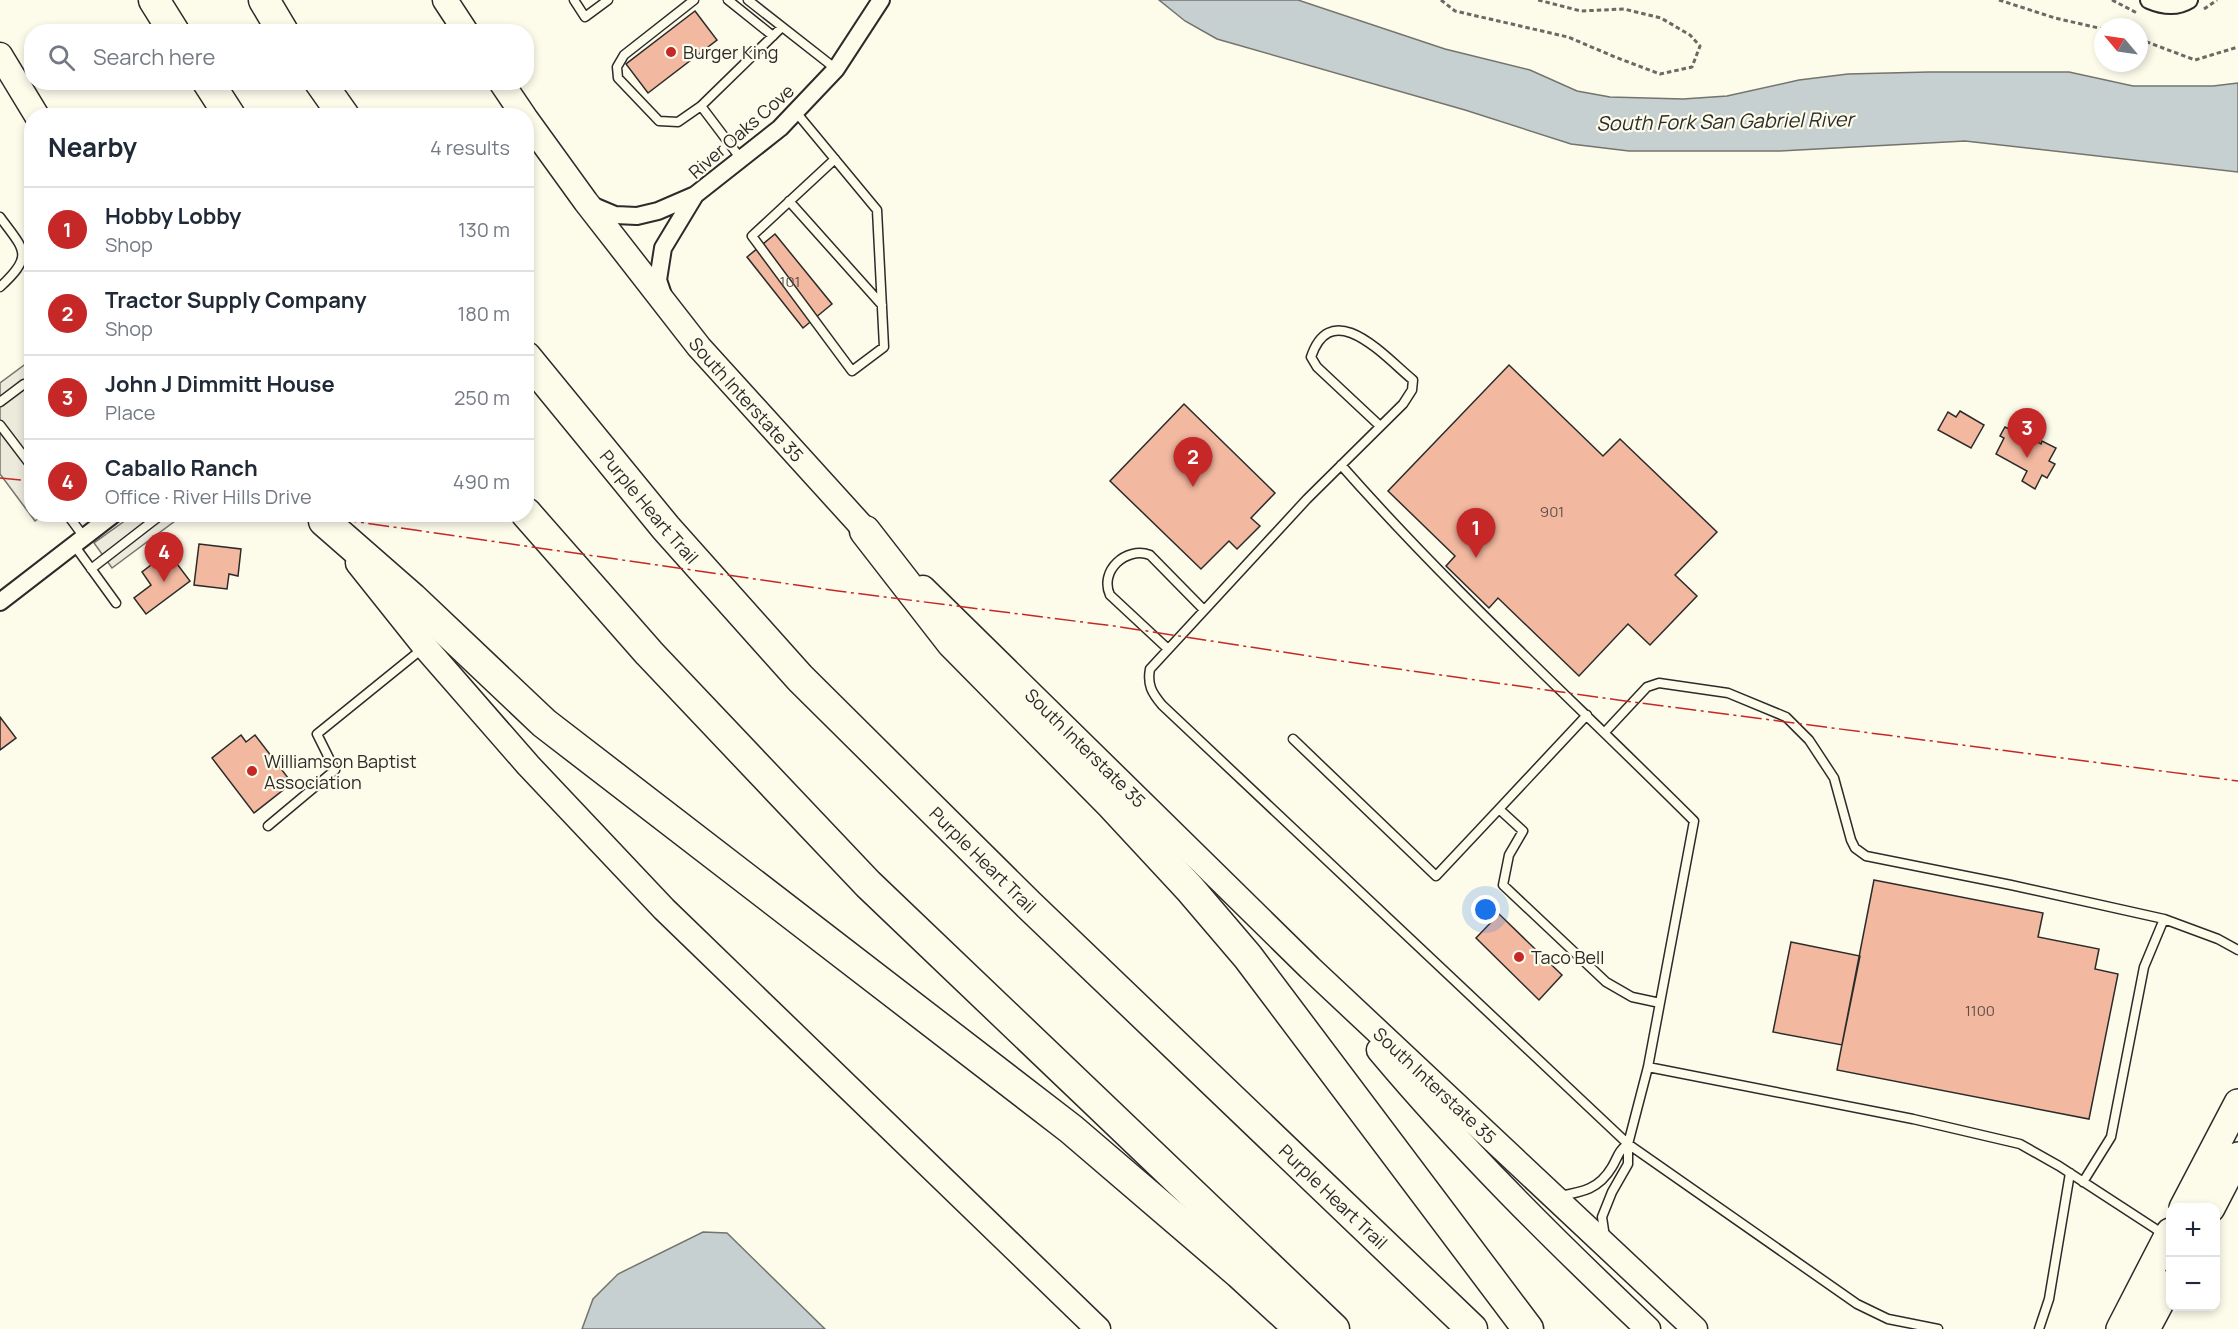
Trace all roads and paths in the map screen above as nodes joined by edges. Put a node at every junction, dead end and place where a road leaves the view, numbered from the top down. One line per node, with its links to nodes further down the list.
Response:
1 (154, 0): 15 (highway)
2 (264, 0): 16 (highway)
3 (445, 0): 17 (main road)
4 (574, 0): 5 (lane)
5 (608, 0)
6 (694, 0): 28 (lane)
7 (728, 0): 20 (lane)
8 (748, 0): 18 (lane)
9 (1441, 0): 10 (path)
10 (1538, 0)
11 (1998, 0): 19 (path)
12 (2149, 0): 14 (street)
13 (879, 1): 24 (street, River Oaks Cove)
14 (2185, 3)
15 (169, 24)
16 (278, 24)
17 (461, 24)
18 (782, 27): 20 (lane); 24 (lane)
19 (2094, 27)
20 (773, 36): 28 (lane)
21 (2148, 42): 22 (path)
22 (2238, 47)
23 (0, 55): 29 (main road)
24 (836, 69): 33 (street, River Oaks Cove)
25 (213, 90): 30 (highway)
26 (326, 90): 31 (highway)
27 (506, 90): 32 (main road)
28 (701, 106): 35 (lane)
29 (32, 108)
30 (225, 108)
31 (338, 108)
32 (519, 108)
33 (795, 111): 35 (street, River Oaks Cove); 36 (lane)
34 (534, 130): 39 (main road, South Interstate 35)
35 (741, 159): 37 (street, River Oaks Cove)
36 (835, 159): 38 (lane); 42 (lane)
37 (695, 195): 39 (street, River Oaks Cove); 43 (street, River Oaks Cove)
38 (789, 201): 42 (lane); 42 (lane)
39 (586, 202): 43 (main road, South Interstate 35)
40 (0, 217): 41 (lane)
41 (0, 287)
42 (882, 305)
43 (667, 306): 57 (main road, South Interstate 35)
44 (534, 367): 90 (highway, Purple Heart Trail)
45 (24, 384): 46 (lane)
46 (0, 402)
47 (0, 425): 49 (lane)
48 (1380, 426): 48 (lane); 50 (lane)
49 (24, 456)
50 (1341, 465): 62 (lane); 65 (lane)
51 (71, 522): 58 (lane)
52 (104, 522): 58 (street)
53 (152, 522): 59 (lane)
54 (325, 522): 63 (main road)
55 (326, 522): 88 (highway)
56 (534, 522): 89 (highway)
57 (865, 531): 72 (main road, South Interstate 35); 91 (highway)
58 (79, 541): 59 (lane); 60 (street)
59 (91, 569): 61 (lane)
60 (0, 602)
61 (116, 603)
62 (1204, 610): 64 (lane); 64 (lane)
63 (425, 647): 69 (lane); 87 (main road)
64 (1168, 649): 76 (lane)
65 (1587, 715): 66 (lane); 68 (lane)
66 (1605, 732): 70 (lane); 73 (lane)
67 (1293, 739): 68 (lane)
68 (1498, 809): 73 (lane)
69 (268, 826)
70 (2164, 920): 71 (lane); 79 (lane)
71 (2238, 950)
72 (1310, 968): 80 (main road, South Interstate 35); 92 (main road)
73 (1660, 1003): 74 (lane)
74 (1648, 1067): 76 (lane); 78 (lane)
75 (2238, 1103): 81 (main road)
76 (1628, 1144): 80 (lane); 85 (lane); 94 (lane)
77 (2238, 1156): 82 (main road)
78 (2070, 1173): 79 (lane); 95 (lane)
79 (2083, 1182): 83 (lane)
80 (1556, 1197): 85 (main road, South Interstate 35)
81 (2186, 1203)
82 (2214, 1203)
83 (2166, 1233)
84 (2166, 1241): 96 (main road)
85 (1606, 1244): 93 (main road, South Interstate 35)
86 (2166, 1292): 97 (main road)
87 (1087, 1324)
88 (1300, 1329)
89 (1334, 1329)
90 (1472, 1329)
91 (1528, 1329)
92 (1648, 1329)
93 (1695, 1329)
94 (1938, 1329)
95 (2039, 1329)
96 (2120, 1329)
97 (2146, 1329)

